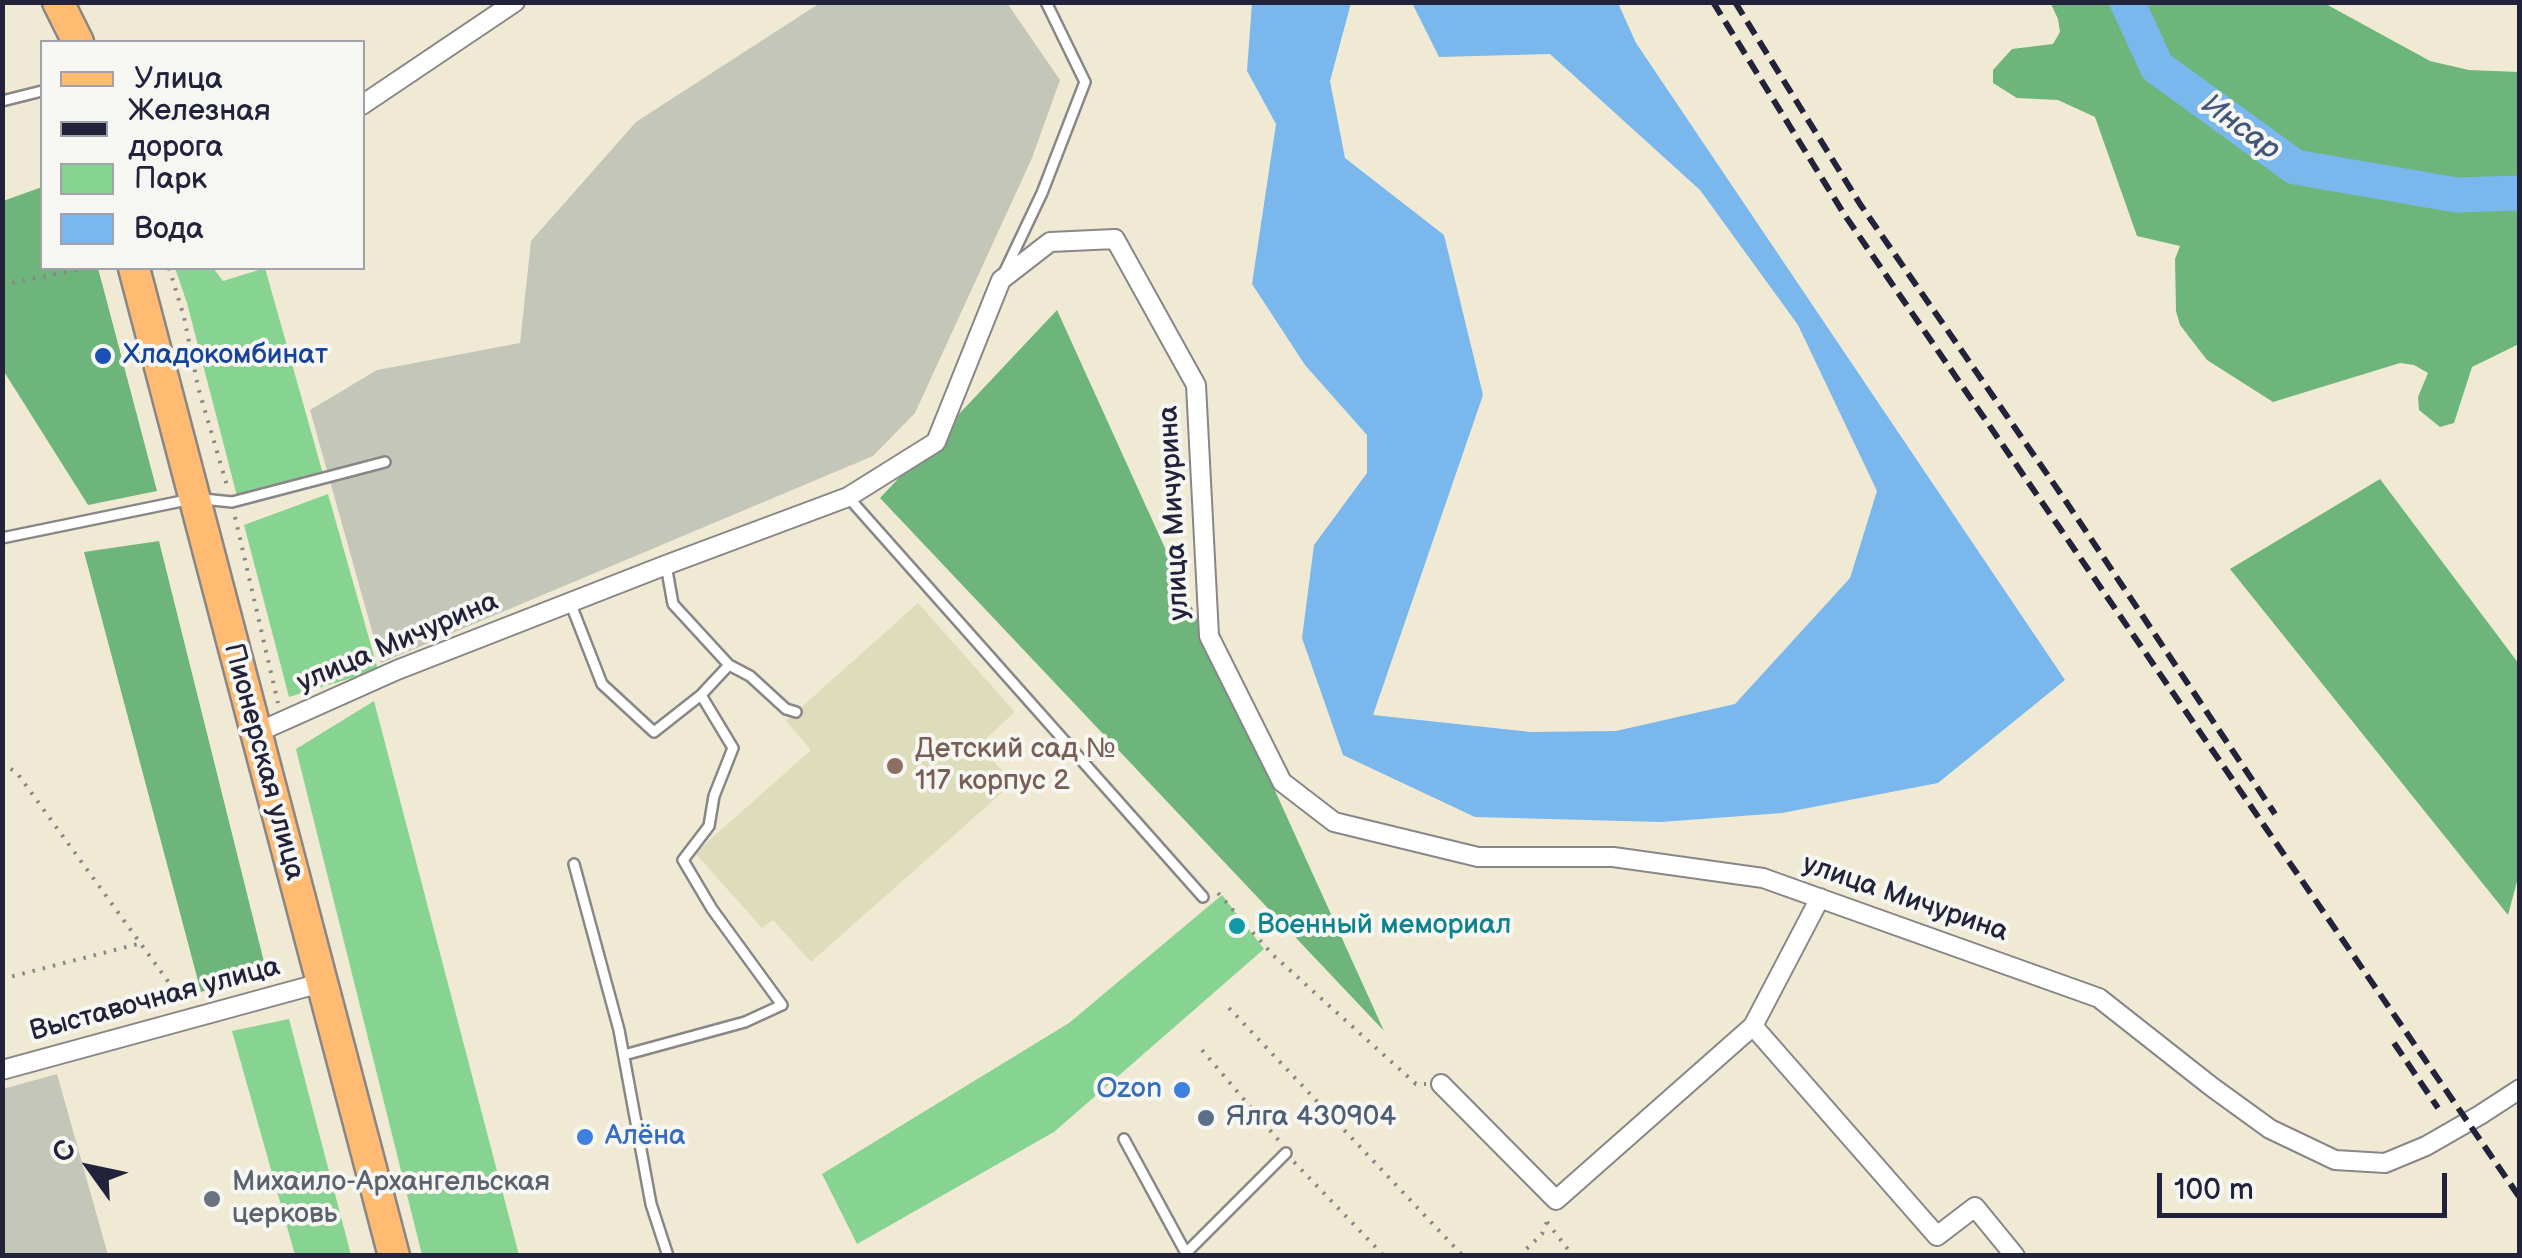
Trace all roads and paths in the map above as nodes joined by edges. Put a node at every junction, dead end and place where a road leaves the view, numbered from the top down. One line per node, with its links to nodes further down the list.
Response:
1 (58, 2): 5 (main road)
2 (70, 2): 6 (main road)
3 (515, 2): 9 (street)
4 (1046, 2): 13 (lane)
5 (78, 40)
6 (79, 40)
7 (40, 92): 8 (lane)
8 (2, 102)
9 (365, 103)
10 (76, 270): 14 (path)
11 (135, 270): 17 (main road, Пионерская улица)
12 (171, 270): 18 (path)
13 (1001, 280): 16 (street, улица Мичурина); 29 (street, улица Мичурина)
14 (2, 285)
15 (384, 462): 18 (lane)
16 (848, 497): 20 (street, улица Мичурина); 28 (lane)
17 (195, 498): 18 (lane); 19 (lane); 25 (main road, Пионерская улица)
18 (232, 502): 25 (path)
19 (2, 538)
20 (666, 565): 21 (street, улица Мичурина); 22 (lane)
21 (570, 602): 23 (lane); 25 (street, улица Мичурина)
22 (730, 665): 23 (lane); 24 (lane)
23 (700, 695): 36 (lane)
24 (796, 712)
25 (269, 727): 32 (main road, Пионерская улица)
26 (2, 763): 30 (path)
27 (574, 864): 36 (lane)
28 (1204, 897)
29 (1820, 898): 35 (street); 39 (street, улица Мичурина)
30 (140, 943): 31 (path); 34 (path)
31 (2, 979)
32 (321, 984): 34 (street, Выставочная улица); 45 (main road, Пионерская улица)
33 (1228, 1008): 47 (path)
34 (194, 1018): 37 (street, Выставочная улица)
35 (1753, 1026): 42 (street); 50 (street)
36 (624, 1056): 46 (lane)
37 (2, 1070)
38 (1440, 1084): 42 (street)
39 (2520, 1089)
40 (1124, 1139): 44 (lane)
41 (1286, 1153): 44 (lane)
42 (1556, 1200): 43 (path)
43 (1547, 1222): 48 (path); 49 (path)
44 (1186, 1254)
45 (394, 1256)
46 (668, 1256)
47 (1463, 1256)
48 (1519, 1256)
49 (1573, 1256)
50 (2014, 1256)

